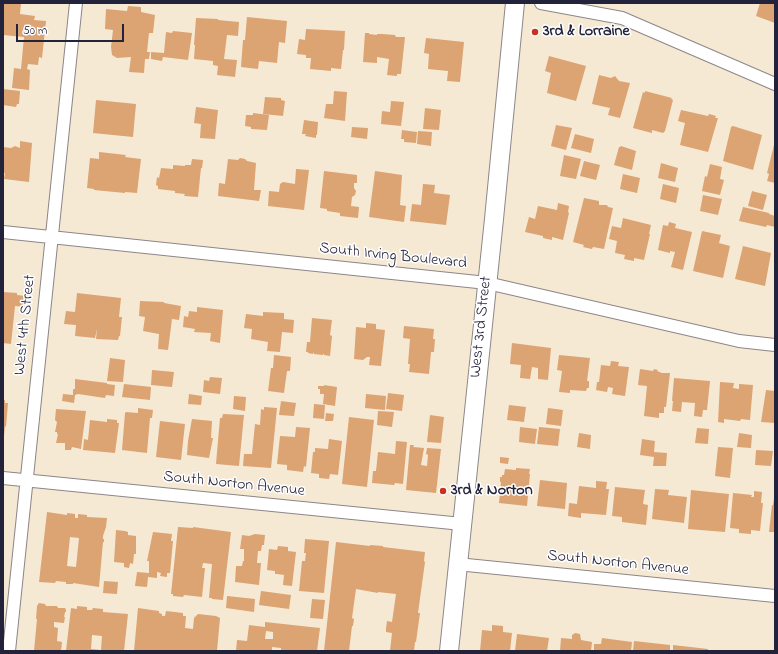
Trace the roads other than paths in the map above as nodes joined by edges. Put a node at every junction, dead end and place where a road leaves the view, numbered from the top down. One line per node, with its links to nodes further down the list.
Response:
1 (76, 3): 6 (street, West 4th Street)
2 (515, 3): 7 (main road, West 3rd Street)
3 (541, 3): 4 (street)
4 (775, 84)
5 (3, 232): 6 (street, South Irving Boulevard)
6 (51, 237): 7 (street, South Irving Boulevard); 10 (street, West 4th Street)
7 (487, 283): 8 (street, South Irving Boulevard); 11 (main road, West 3rd Street)
8 (775, 344)
9 (3, 478): 10 (street, South Norton Avenue)
10 (27, 480): 11 (street, South Norton Avenue); 14 (street, West 4th Street)
11 (462, 524): 12 (main road, West 3rd Street)
12 (458, 564): 13 (street, South Norton Avenue); 15 (main road, West 3rd Street)
13 (775, 596)
14 (9, 651)
15 (449, 651)

